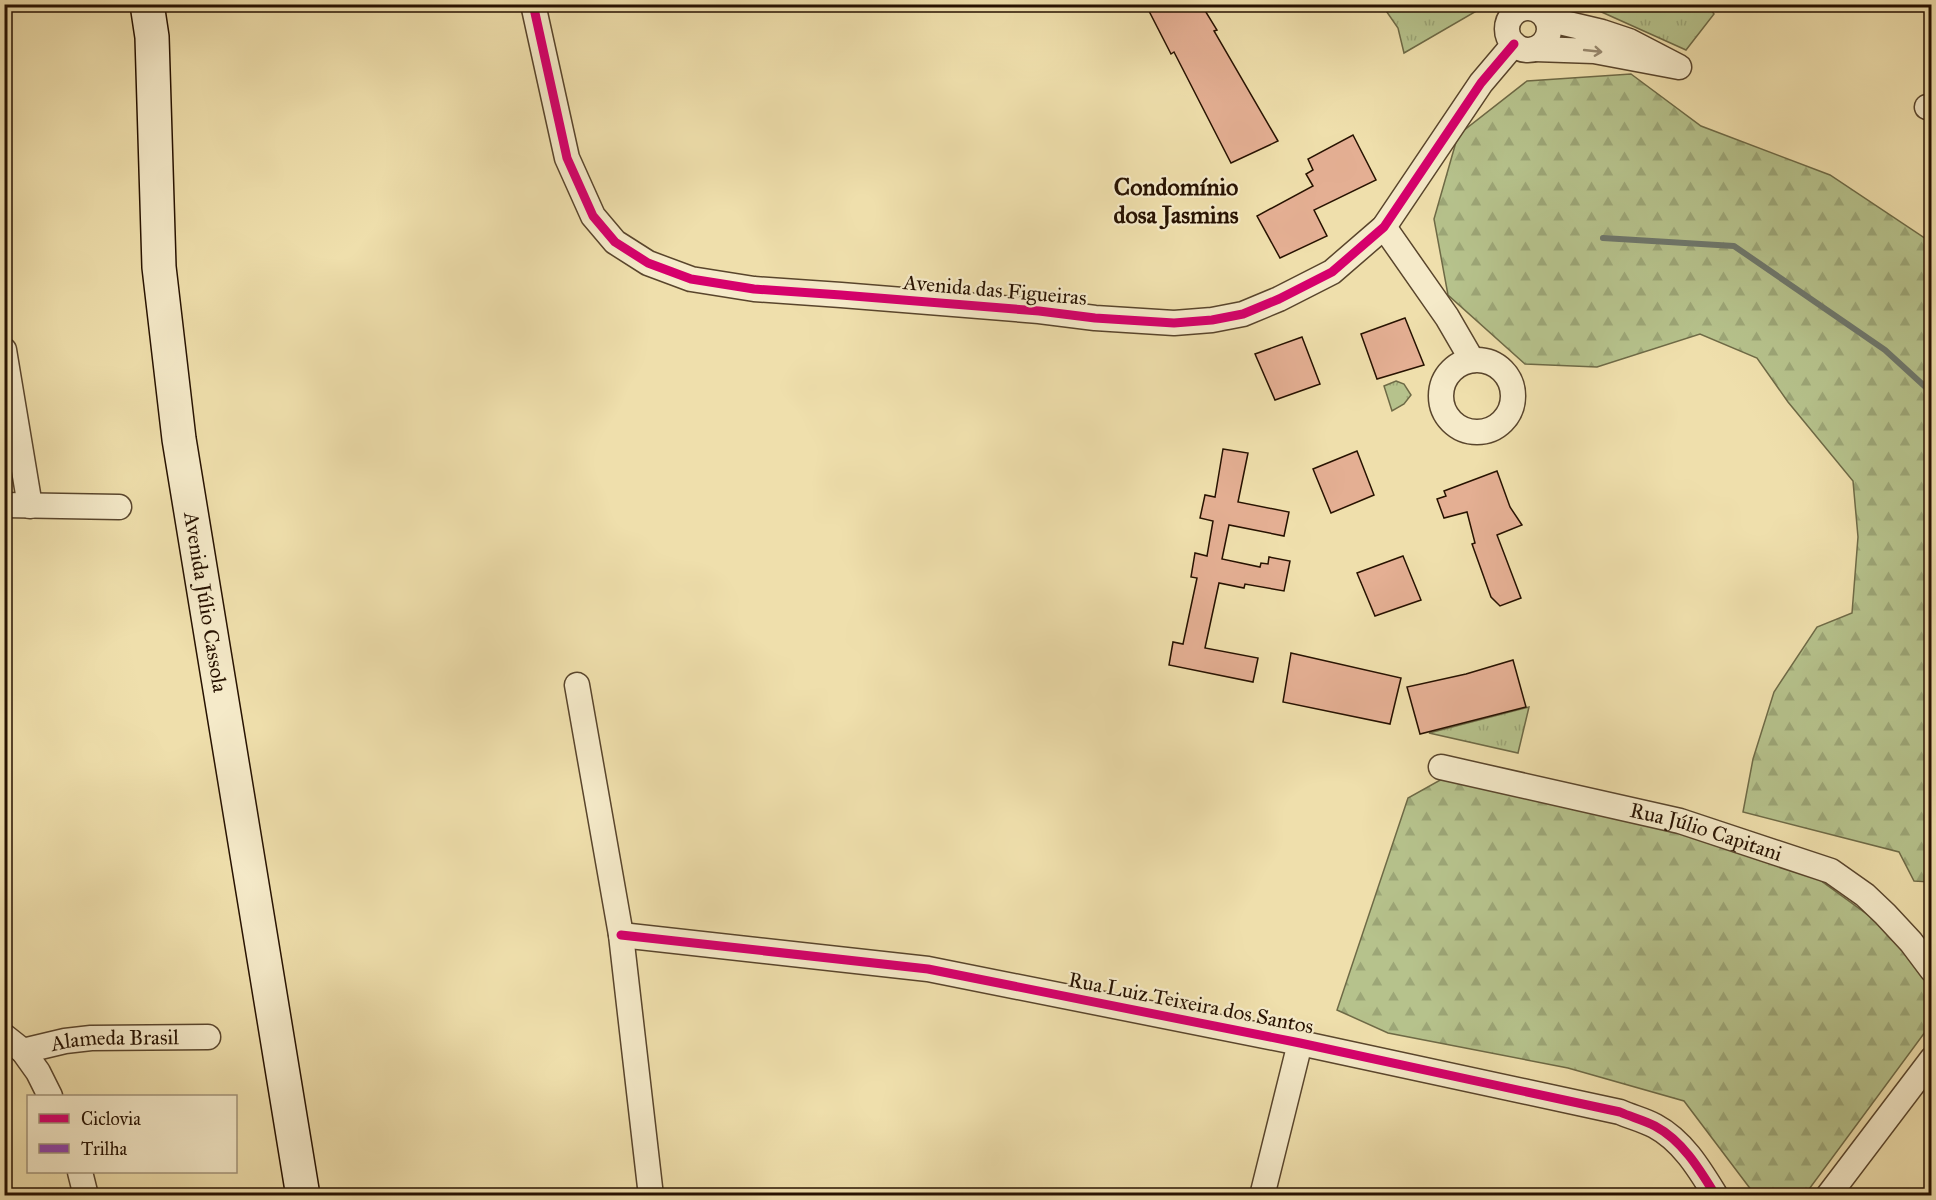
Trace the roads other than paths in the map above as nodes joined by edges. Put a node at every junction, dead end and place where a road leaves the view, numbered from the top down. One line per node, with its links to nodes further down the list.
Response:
1 (147, 4): 22 (main road, Avenida Júlio Cassola)
2 (533, 4): 5 (street, Avenida das Figueiras)
3 (1543, 12): 4 (street); 4 (street); 4 (street, one-way to 3)
4 (1516, 31): 5 (street, Avenida das Figueiras)
5 (1384, 227): 7 (street)
6 (4, 350): 9 (street)
7 (1472, 360)
8 (4, 505): 9 (street)
9 (30, 506): 10 (street)
10 (118, 507)
11 (578, 685): 13 (street)
12 (1441, 767): 14 (street, Rua Júlio Capitani)
13 (621, 935): 17 (street, Rua Luiz Teixeira dos Santos); 23 (street)
14 (1932, 970)
15 (208, 1037): 16 (street, Alameda Brasil)
16 (14, 1043): 19 (street)
17 (1300, 1043): 24 (street); 25 (street, Rua Luiz Teixeira dos Santos)
18 (1932, 1059): 26 (street)
19 (50, 1095)
20 (80, 1173): 21 (street)
21 (86, 1196)
22 (303, 1196)
23 (651, 1196)
24 (1262, 1196)
25 (1716, 1196)
26 (1828, 1196)

